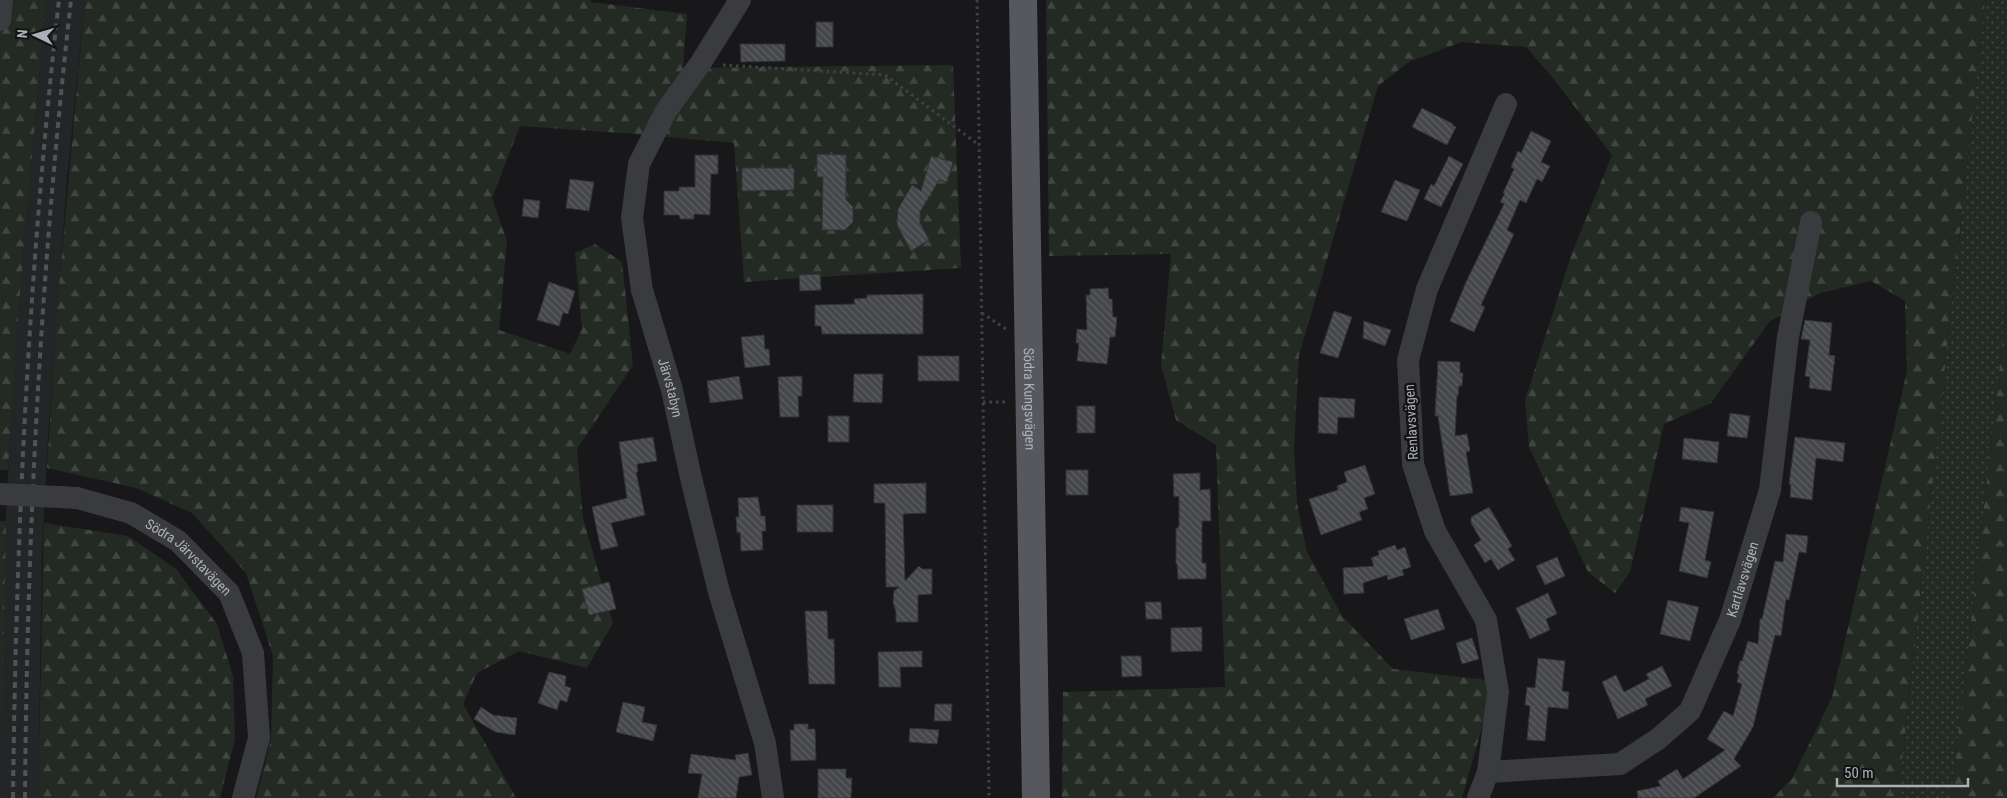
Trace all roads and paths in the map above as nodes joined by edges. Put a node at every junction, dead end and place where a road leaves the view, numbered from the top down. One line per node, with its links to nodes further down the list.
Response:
1 (2, 0): 5 (street)
2 (740, 0): 6 (street, Järvstabyn)
3 (977, 0): 8 (path)
4 (1023, 0): 15 (main road, Södra Kungsvägen)
5 (0, 20)
6 (700, 64): 8 (path); 13 (street, Järvstabyn)
7 (1506, 104): 11 (street, Renlavsvägen)
8 (979, 145): 14 (path)
9 (1811, 222): 11 (street, Kartlavsvägen)
10 (0, 494): 12 (street, Södra Järvstavägen, bridge)
11 (1488, 772): 16 (street, Renlavsvägen)
12 (243, 798)
13 (773, 798)
14 (989, 798)
15 (1036, 798)
16 (1478, 798)

